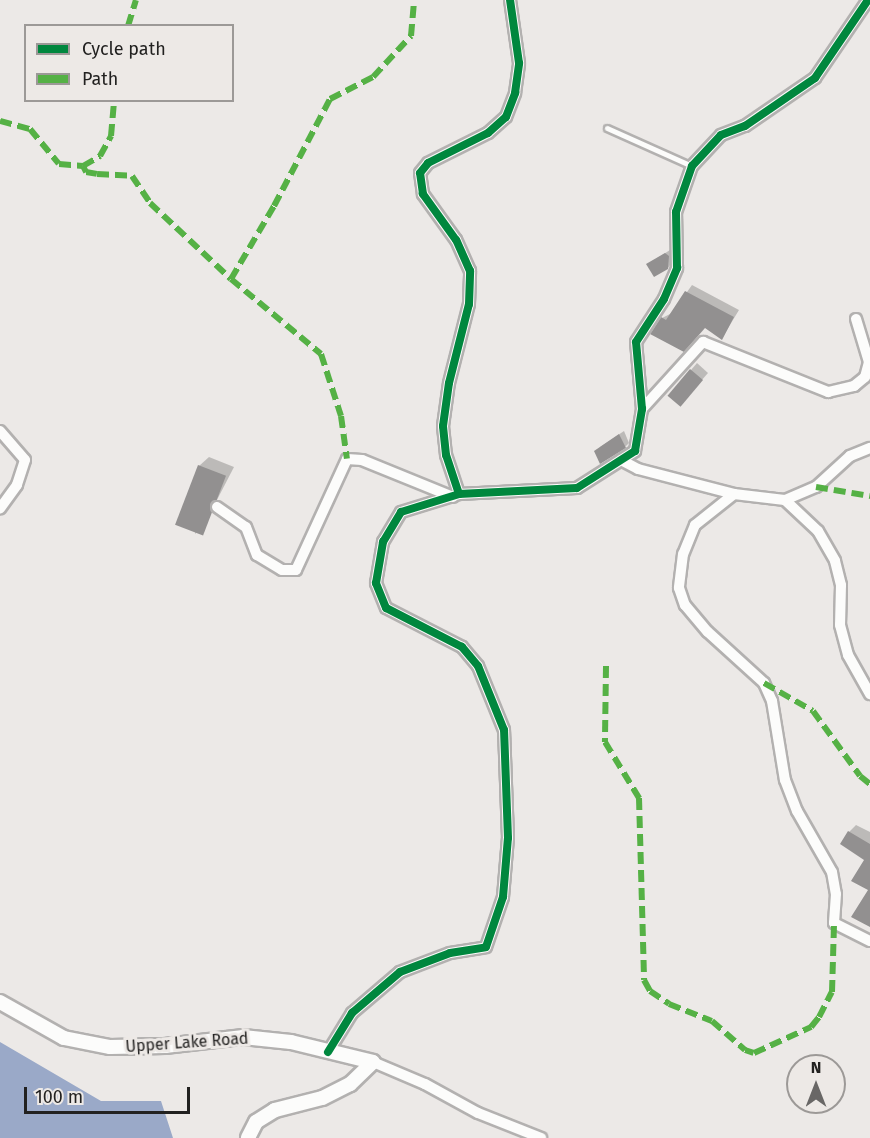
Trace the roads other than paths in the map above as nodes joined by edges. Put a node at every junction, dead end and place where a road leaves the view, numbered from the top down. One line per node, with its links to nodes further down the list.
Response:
1 (510, 0): 11 (street)
2 (868, 0): 4 (street)
3 (607, 128): 4 (lane)
4 (692, 166): 6 (street)
5 (856, 319): 6 (street)
6 (642, 409): 9 (street)
7 (0, 431): 14 (street)
8 (870, 448): 12 (street)
9 (621, 460): 10 (street); 11 (street)
10 (734, 494): 12 (street); 16 (street)
11 (456, 496): 13 (street); 18 (street)
12 (785, 500): 15 (street)
13 (217, 507)
14 (0, 508)
15 (870, 694)
16 (870, 941)
17 (0, 1002): 18 (street, Upper Lake Road)
18 (327, 1052): 19 (street, Upper Lake Road)
19 (373, 1062): 20 (street); 21 (street)
20 (248, 1138)
21 (541, 1138)

